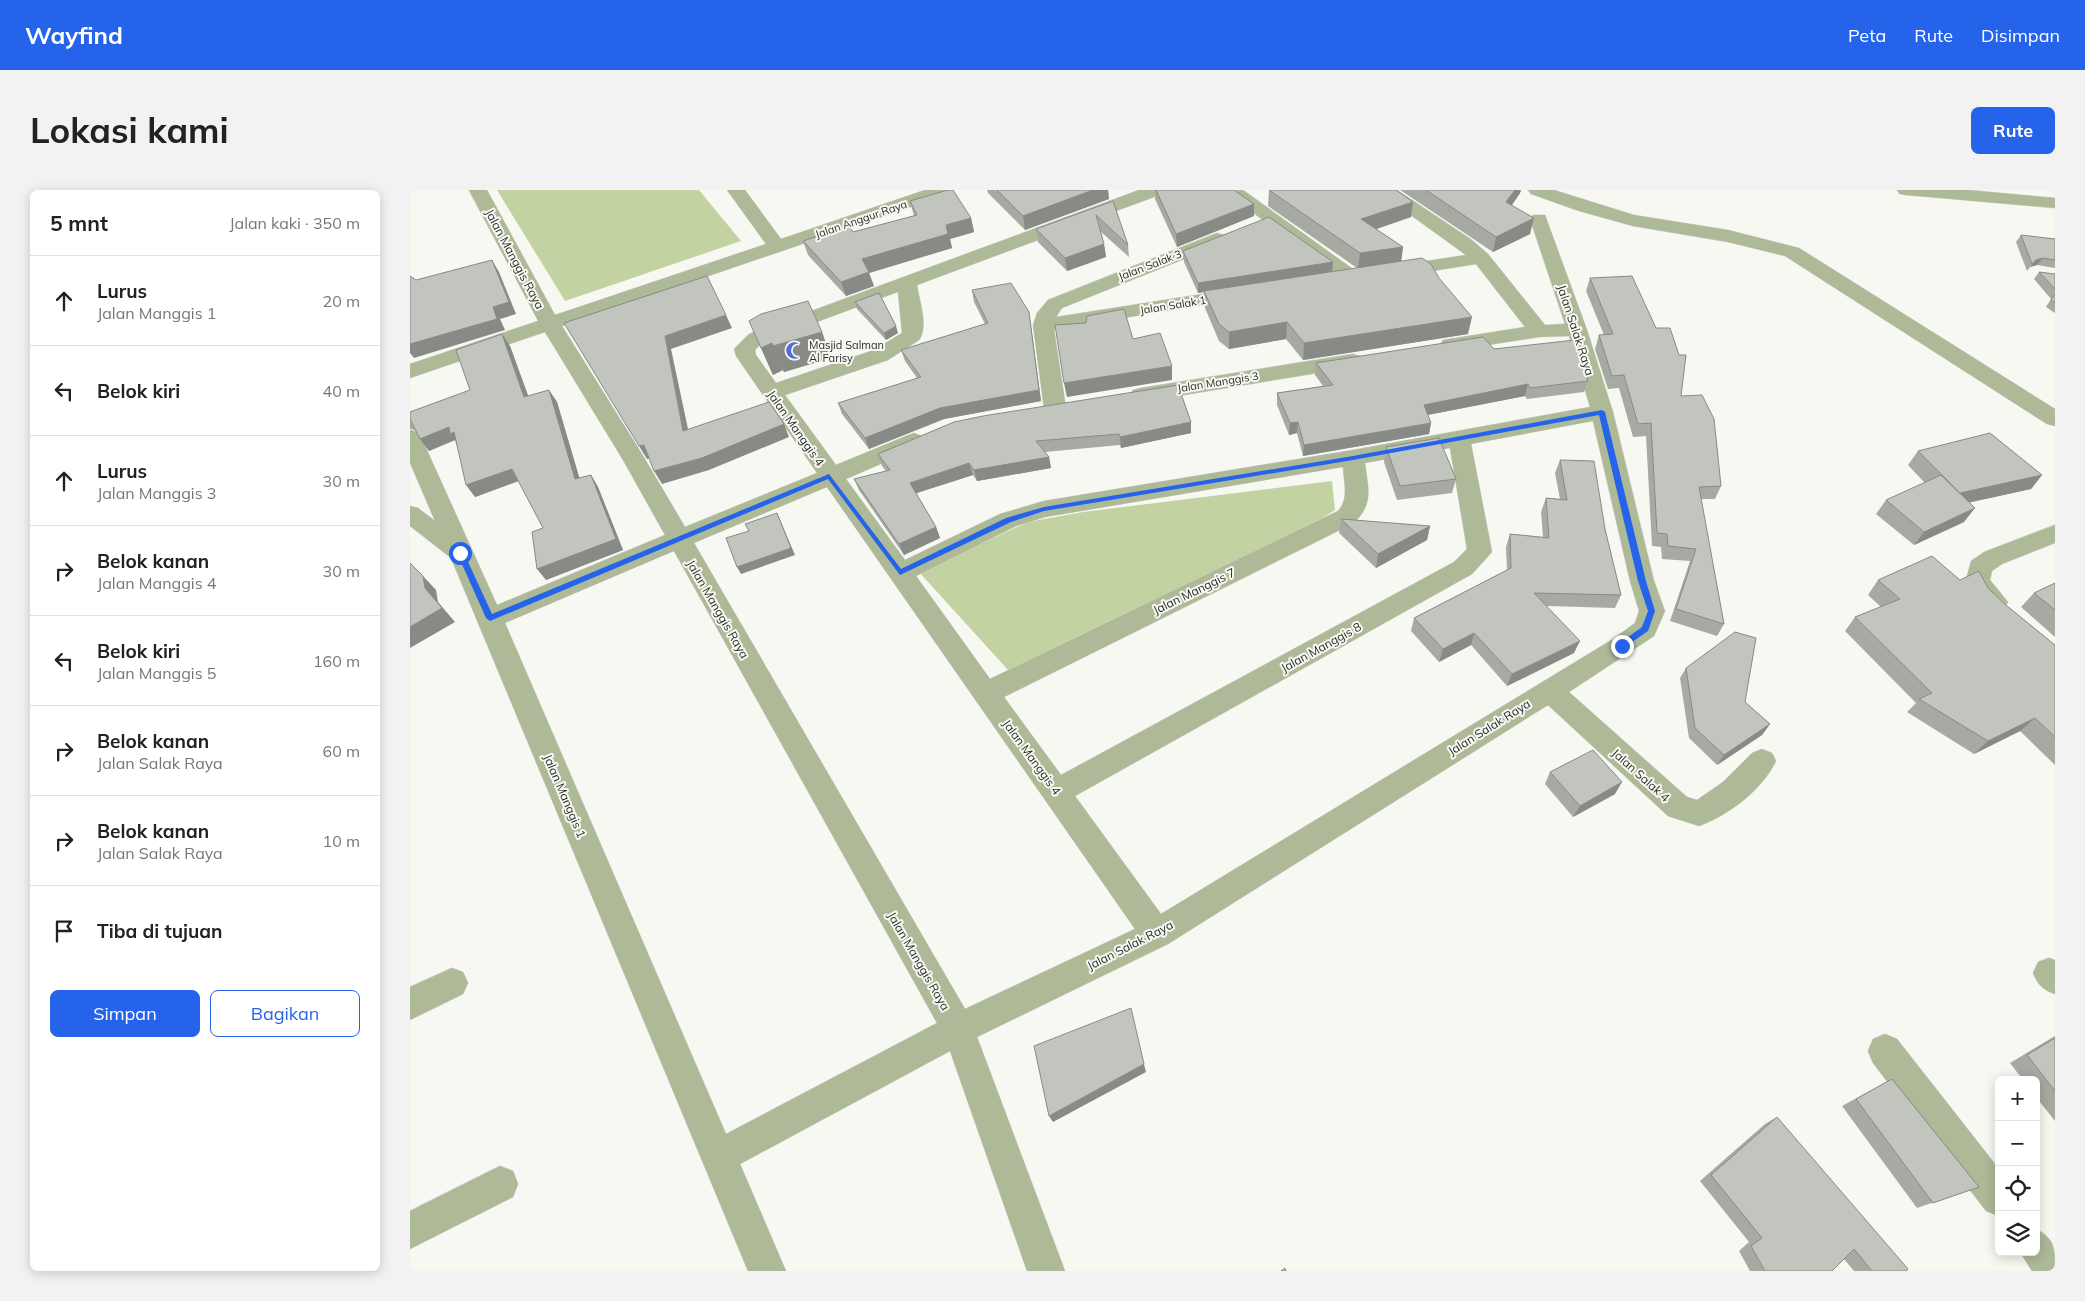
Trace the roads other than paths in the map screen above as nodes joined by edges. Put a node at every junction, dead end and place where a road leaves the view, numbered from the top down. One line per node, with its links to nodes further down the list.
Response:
1 (478, 190): 22 (street, Jalan Manggis Raya)
2 (736, 190): 16 (street)
3 (889, 190): 11 (street)
4 (943, 190): 11 (street, Jalan Anggur Raya)
5 (1231, 190): 12 (street)
6 (1385, 190): 17 (street)
7 (1537, 190): 33 (street)
8 (1906, 190): 10 (street)
9 (1151, 191): 20 (street, Jalan Manggis 4)
10 (2055, 203)
11 (904, 204): 16 (street, Jalan Anggur Raya)
12 (1270, 219): 14 (street); 18 (street)
13 (1540, 219): 24 (street, Jalan Salak Raya)
14 (1252, 226)
15 (1233, 233): 23 (street, Jalan Salak 3)
16 (778, 247): 22 (street, Jalan Anggur Raya)
17 (1481, 258): 18 (street); 25 (street)
18 (1354, 276): 19 (street)
19 (1325, 281)
20 (907, 283): 29 (street); 29 (street, Jalan Manggis 4)
21 (1257, 292): 23 (street, Jalan Salak 1)
22 (550, 324): 28 (street, Jalan Anggur Raya); 41 (street, Jalan Manggis Raya)
23 (1043, 325): 31 (street)
24 (1577, 330): 25 (street); 32 (street, Jalan Salak Raya)
25 (1539, 331): 26 (street)
26 (1430, 348)
27 (1371, 358): 30 (street, Jalan Manggis 3)
28 (410, 371)
29 (772, 392): 38 (street, Jalan Manggis 4)
30 (1124, 397)
31 (1056, 408)
32 (1602, 412): 36 (street); 46 (street, Jalan Salak Raya)
33 (2055, 419)
34 (935, 433): 38 (street)
35 (410, 437): 42 (street, Jalan Manggis 1)
36 (1459, 438): 37 (street); 49 (street, Jalan Manggis 8)
37 (1353, 458): 43 (street); 47 (street, Jalan Manggis 7)
38 (829, 476): 41 (street); 43 (street, Jalan Manggis 4)
39 (410, 514): 42 (street)
40 (2055, 534): 45 (street)
41 (679, 541): 44 (street); 53 (street, Jalan Manggis Raya)
42 (460, 553): 44 (street, Jalan Manggis 1)
43 (900, 573): 47 (street, Jalan Manggis 4)
44 (490, 618): 55 (street, Jalan Manggis 1)
45 (2014, 618)
46 (1549, 690): 48 (street, Jalan Salak 4); 50 (street, Jalan Salak Raya)
47 (986, 694): 49 (street, Jalan Manggis 4)
48 (1762, 761)
49 (1056, 792): 50 (street, Jalan Manggis 4)
50 (1157, 934): 53 (street, Jalan Salak Raya)
51 (452, 983): 52 (street)
52 (410, 1004)
53 (958, 1029): 55 (street, Jalan Salak Raya); 61 (street, Jalan Manggis Raya)
54 (1885, 1051): 57 (street)
55 (718, 1157): 60 (street, Jalan Manggis 1)
56 (500, 1184): 58 (street)
57 (1995, 1193)
58 (410, 1231)
59 (2040, 1252): 62 (street)
60 (767, 1271)
61 (1046, 1271)
62 (2055, 1271)

